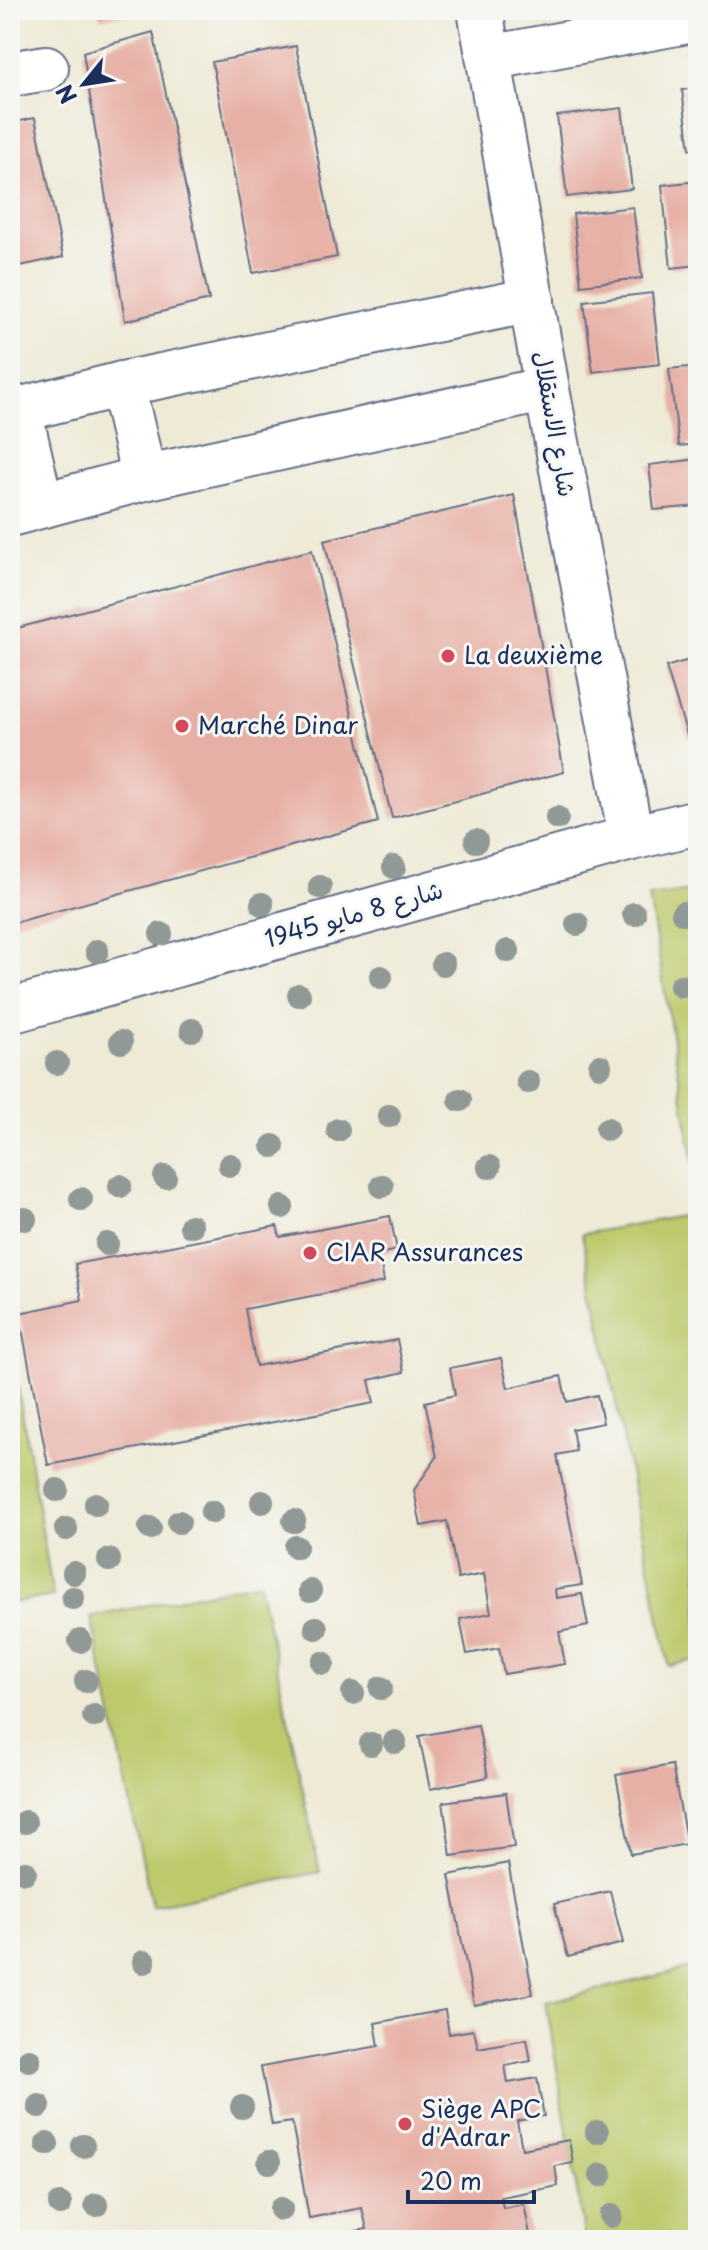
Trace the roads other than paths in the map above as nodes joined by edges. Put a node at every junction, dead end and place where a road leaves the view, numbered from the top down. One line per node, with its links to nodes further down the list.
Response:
1 (480, 10): 3 (street, شارع الاستقلال)
2 (698, 19): 3 (street)
3 (489, 58): 4 (street, شارع الاستقلال)
4 (532, 300): 5 (street); 6 (street, شارع الاستقلال)
5 (122, 384): 7 (street); 8 (street)
6 (547, 389): 8 (street); 11 (street, شارع الاستقلال)
7 (14, 411): 9 (street)
8 (144, 478): 9 (street)
9 (26, 509)
10 (698, 822): 11 (street, شارع 8 مايو 1945)
11 (631, 838): 12 (street, شارع 8 مايو 1945)
12 (10, 1011)

